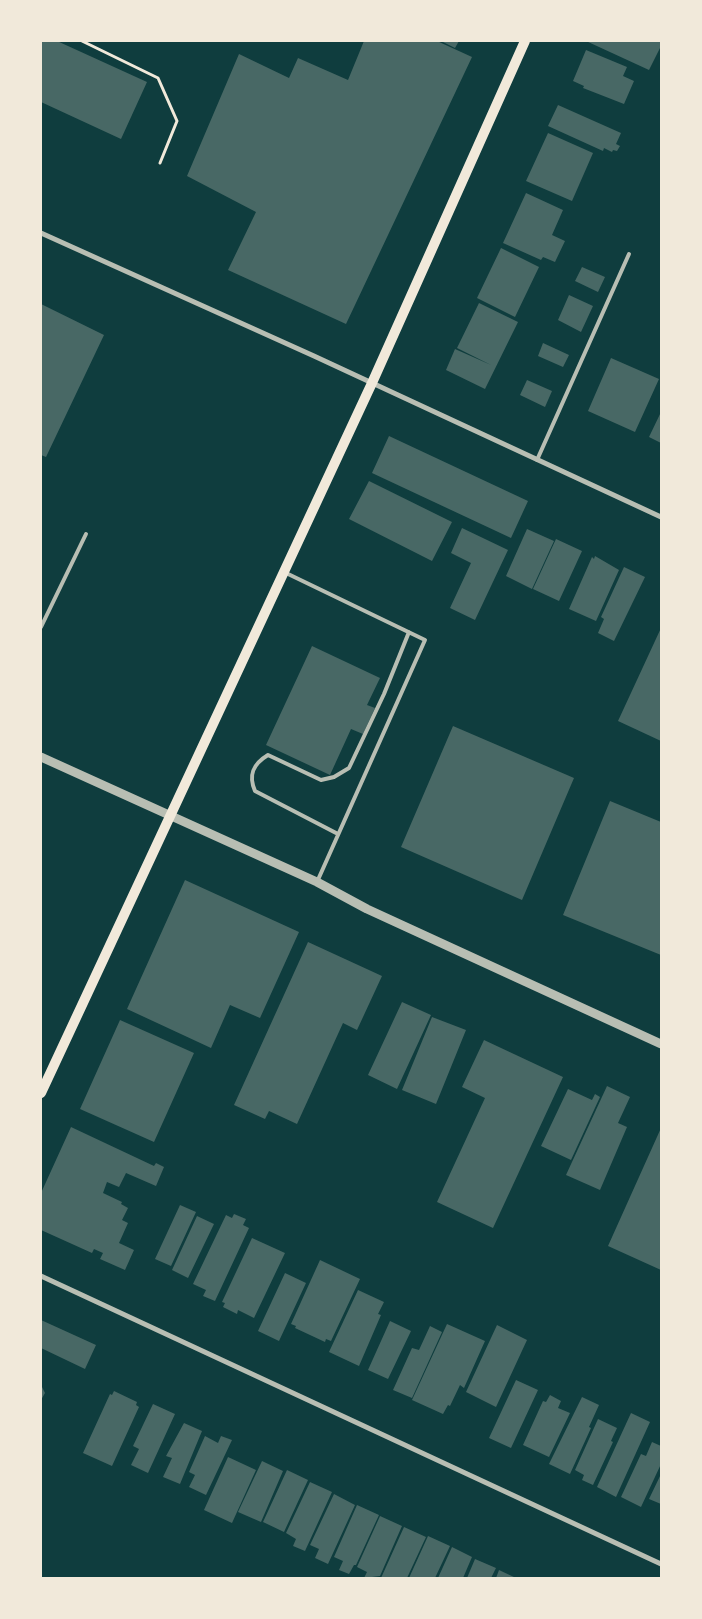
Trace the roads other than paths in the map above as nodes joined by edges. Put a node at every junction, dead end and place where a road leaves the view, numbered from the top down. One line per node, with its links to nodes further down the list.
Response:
1 (525, 41): 4 (main road)
2 (41, 233): 4 (street)
3 (628, 254): 5 (lane)
4 (372, 383): 5 (street); 8 (main road)
5 (537, 460): 6 (street)
6 (661, 517)
7 (86, 534): 9 (lane)
8 (283, 572): 10 (lane); 12 (main road)
9 (41, 627)
10 (409, 632): 13 (lane); 13 (lane)
11 (41, 757): 12 (street)
12 (169, 816): 14 (street); 16 (main road)
13 (338, 834): 14 (lane)
14 (317, 882): 15 (street)
15 (661, 1044)
16 (41, 1093)
17 (41, 1276): 18 (street)
18 (661, 1564)

